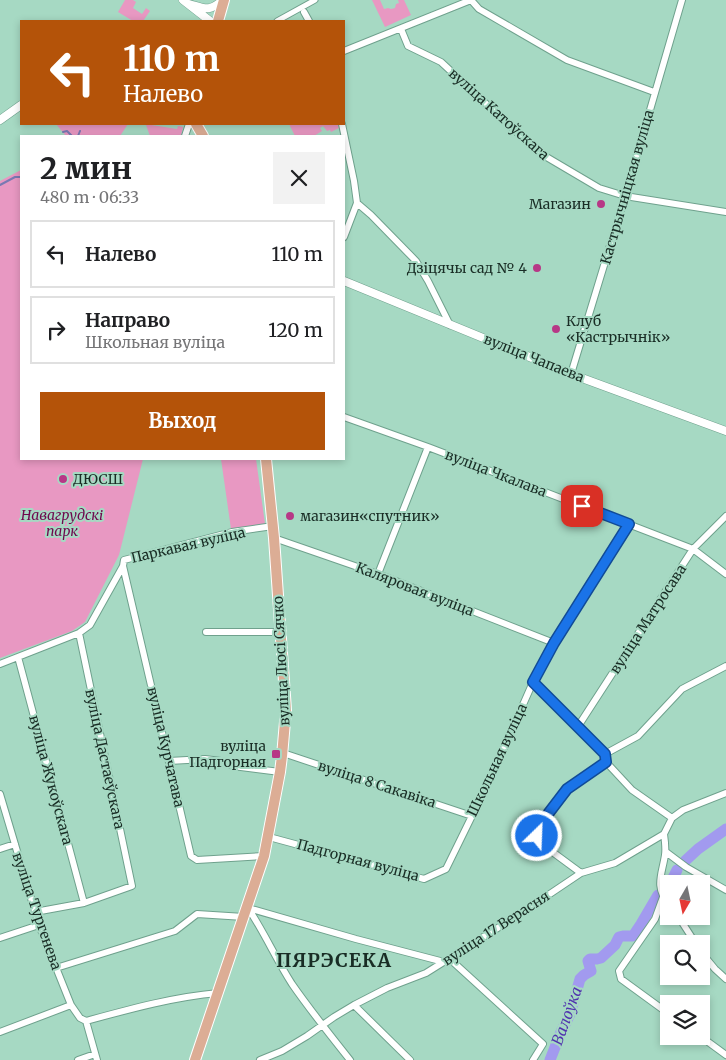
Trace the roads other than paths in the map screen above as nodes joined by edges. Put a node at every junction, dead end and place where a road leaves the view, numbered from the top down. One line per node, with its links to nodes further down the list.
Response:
1 (223, 0): 5 (street); 8 (main road)
2 (315, 0): 9 (street)
3 (471, 0): 11 (street); 13 (street)
4 (682, 0): 13 (street, Кастрычніцкая вуліца)
5 (186, 2): 7 (street)
6 (304, 12): 10 (street)
7 (209, 20)
8 (218, 20)
9 (279, 20)
10 (308, 20)
11 (401, 29): 12 (street); 17 (street, вуліца Катоўскага)
12 (345, 51)
13 (654, 92): 17 (street, Кастрычніцкая вуліца)
14 (20, 106): 15 (street)
15 (0, 120)
16 (345, 138): 18 (street)
17 (625, 196): 19 (street, вуліца Катоўскага); 23 (street, Кастрычніцкая вуліца)
18 (357, 203): 20 (street); 22 (street)
19 (726, 212)
20 (345, 234)
21 (345, 281): 22 (street, вуліца Чапаева)
22 (450, 325): 23 (street, вуліца Чапаева)
23 (571, 374): 25 (street, вуліца Чапаева)
24 (345, 417): 26 (street, вуліца Чкалава)
25 (726, 431)
26 (428, 447): 29 (street, вуліца Чкалава); 34 (street)
27 (266, 460): 30 (main road, вуліца Люсі Сячко)
28 (726, 516): 32 (street, вуліца Матросава)
29 (629, 524): 32 (street, вуліца Чкалава); 39 (street, Школьная вуліца)
30 (273, 526): 31 (main road, вуліца Люсі Сячко); 33 (street, Паркавая вуліца)
31 (274, 538): 34 (street, Каляровая вуліца); 37 (main road, вуліца Люсі Сячко)
32 (693, 549): 35 (street, вуліца Чкалава); 44 (street, вуліца Матросава)
33 (123, 566): 38 (street, Паркавая вуліца); 47 (street, вуліца Курчатава)
34 (378, 574): 39 (street, Каляровая вуліца)
35 (726, 574)
36 (206, 632): 37 (street)
37 (280, 632): 45 (main road, вуліца Люсі Сячко)
38 (79, 633): 40 (street, Паркавая вуліца); 64 (street, вуліца Дастаеўскага)
39 (554, 643): 43 (street, Школьная вуліца)
40 (18, 658): 41 (street, Паркавая вуліца); 64 (street, вуліца Жукоўскага)
41 (0, 664)
42 (726, 666): 46 (street)
43 (533, 682): 44 (street); 52 (street, Школьная вуліца)
44 (577, 728): 46 (street)
45 (283, 753): 49 (main road, вуліца Люсі Сячко); 52 (street, вуліца 8 Сакавіка)
46 (605, 754): 48 (street)
47 (169, 761): 49 (street); 59 (street, вуліца Курчатава)
48 (606, 762): 53 (street); 61 (street)
49 (280, 772): 55 (main road, вуліца Люсі Сячко)
50 (726, 793): 53 (street)
51 (0, 794): 56 (street, вуліца Тургенева)
52 (472, 816): 60 (street, Школьная вуліца)
53 (672, 818): 54 (street)
54 (664, 834): 58 (street); 61 (street, вуліца 17 Верасня)
55 (269, 837): 59 (main road, вуліца Люсі Сячко); 60 (street, Падгорная вуліца)
56 (15, 844): 57 (street); 66 (street, вуліца Тургенева)
57 (0, 849)
58 (666, 852): 62 (street); 63 (street)
59 (264, 856): 67 (main road, вуліца Люсі Сячко)
60 (446, 869)
61 (581, 873): 70 (street, вуліца 17 Верасня)
62 (661, 875)
63 (726, 890)
64 (84, 903): 66 (street)
65 (660, 905): 77 (street)
66 (35, 912): 68 (street, вуліца Тургенева)
67 (246, 913): 70 (street); 72 (street); 74 (main road, вуліца Люсі Сячко); 79 (street)
68 (39, 925): 69 (street); 72 (street, вуліца Тургенева)
69 (0, 938)
70 (444, 962): 76 (street, вуліца 17 Верасня); 89 (street)
71 (710, 963): 73 (street)
72 (56, 968): 75 (street, вуліца Тургенева)
73 (726, 979)
74 (218, 993): 78 (street); 85 (main road, вуліца Люсі Сячко)
75 (71, 1005): 78 (street, вуліца Тургенева); 80 (street)
76 (354, 1005): 79 (street, вуліца 17 Верасня); 88 (street)
77 (660, 1007)
78 (86, 1021): 83 (street)
79 (323, 1026): 86 (street, вуліца 17 Верасня); 87 (street)
80 (0, 1032)
81 (710, 1043): 82 (street)
82 (726, 1055)
83 (96, 1057): 84 (street)
84 (78, 1060)
85 (195, 1060)
86 (260, 1060)
87 (350, 1060)
88 (410, 1060)
89 (533, 1060)

